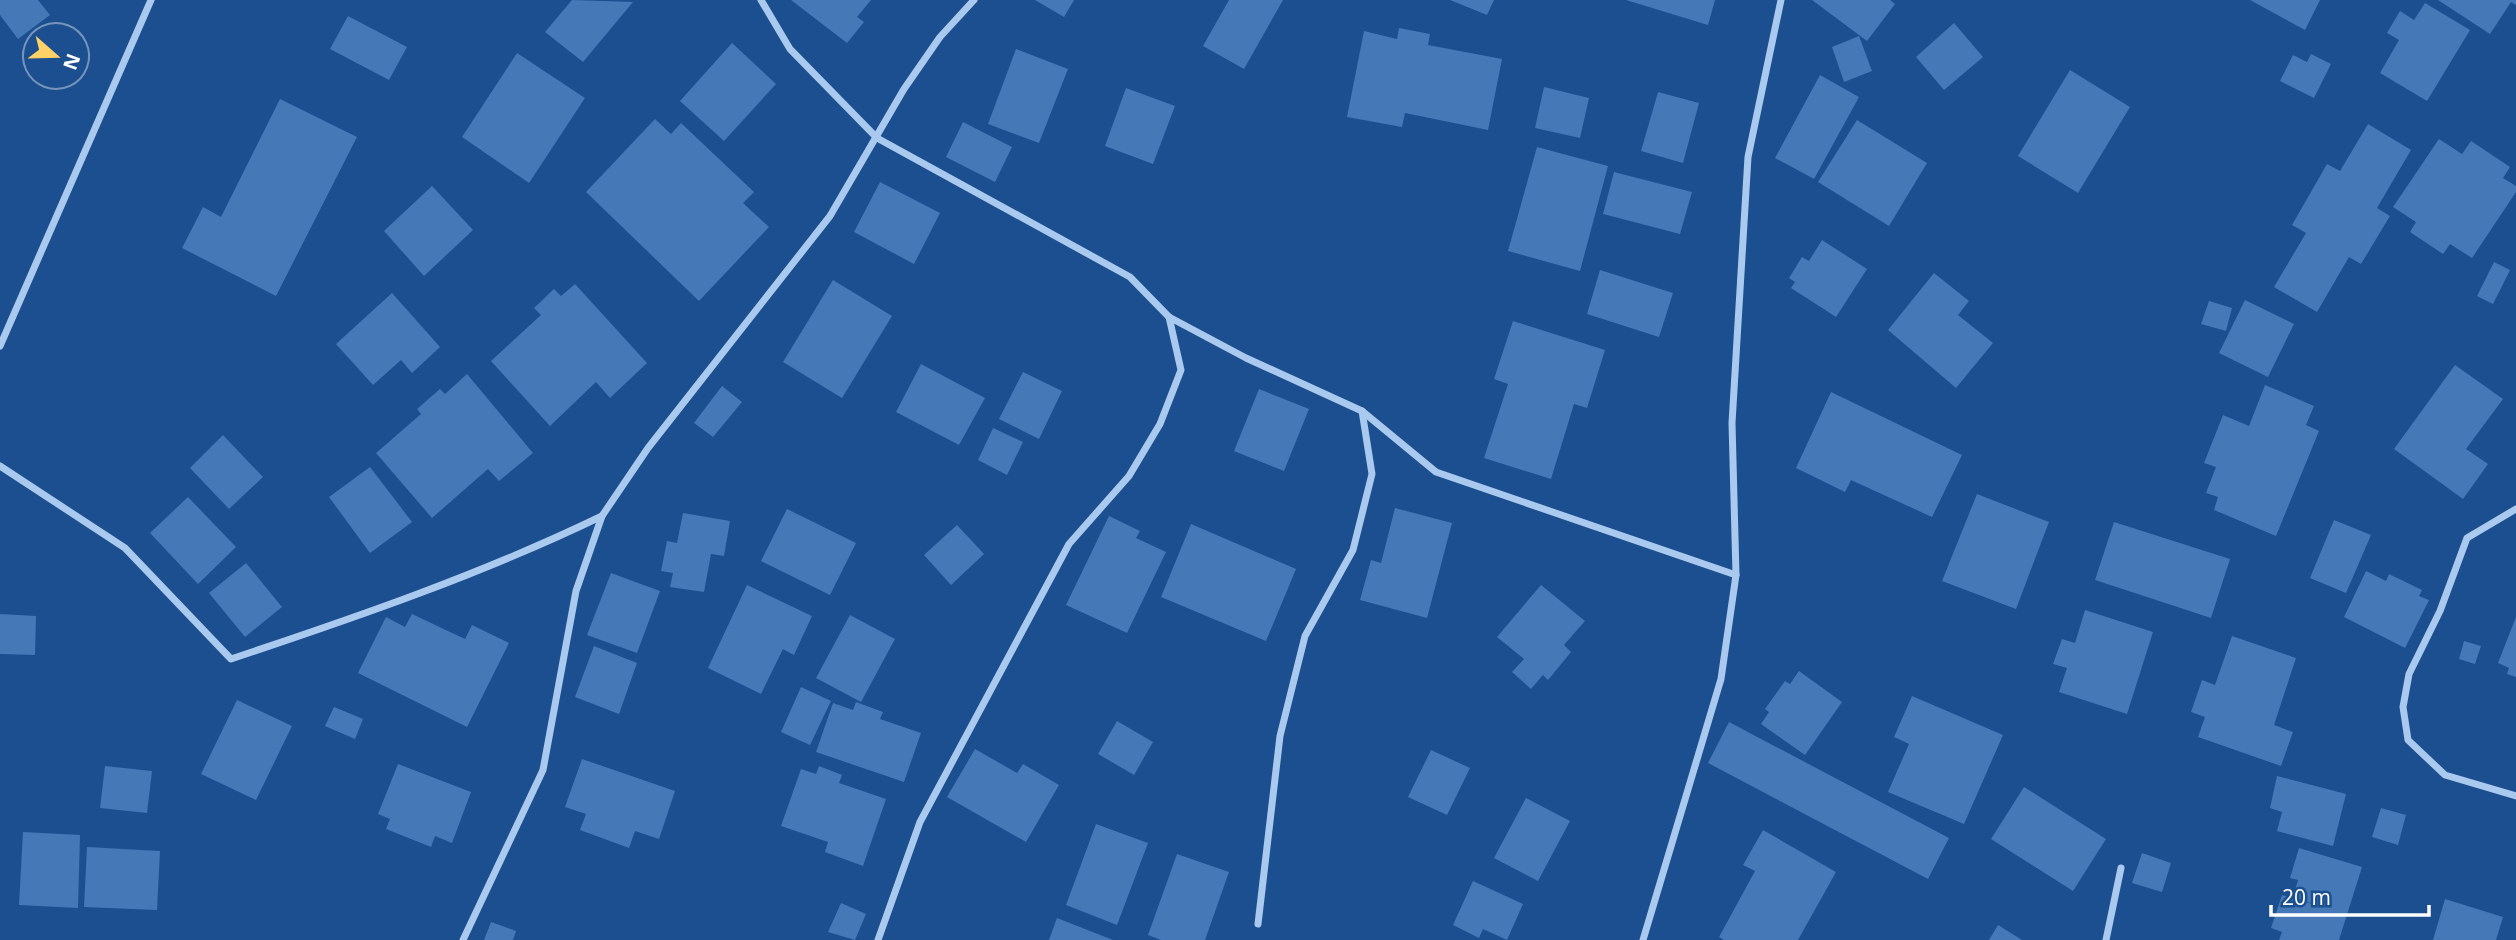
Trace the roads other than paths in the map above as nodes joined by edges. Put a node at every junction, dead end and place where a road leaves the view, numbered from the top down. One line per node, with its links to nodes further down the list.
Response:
1 (151, 0): 7 (street)
2 (761, 0): 5 (street)
3 (974, 0): 5 (street)
4 (1781, 0): 12 (street)
5 (877, 138): 6 (street); 11 (street)
6 (1169, 317): 8 (street); 17 (street)
7 (0, 346)
8 (1362, 411): 12 (street); 15 (street)
9 (0, 466): 11 (street)
10 (2516, 509): 13 (street)
11 (602, 516): 16 (street)
12 (1736, 575): 18 (street)
13 (2516, 796)
14 (2122, 867): 19 (street)
15 (1258, 924)
16 (463, 940)
17 (878, 940)
18 (1643, 940)
19 (2106, 940)

